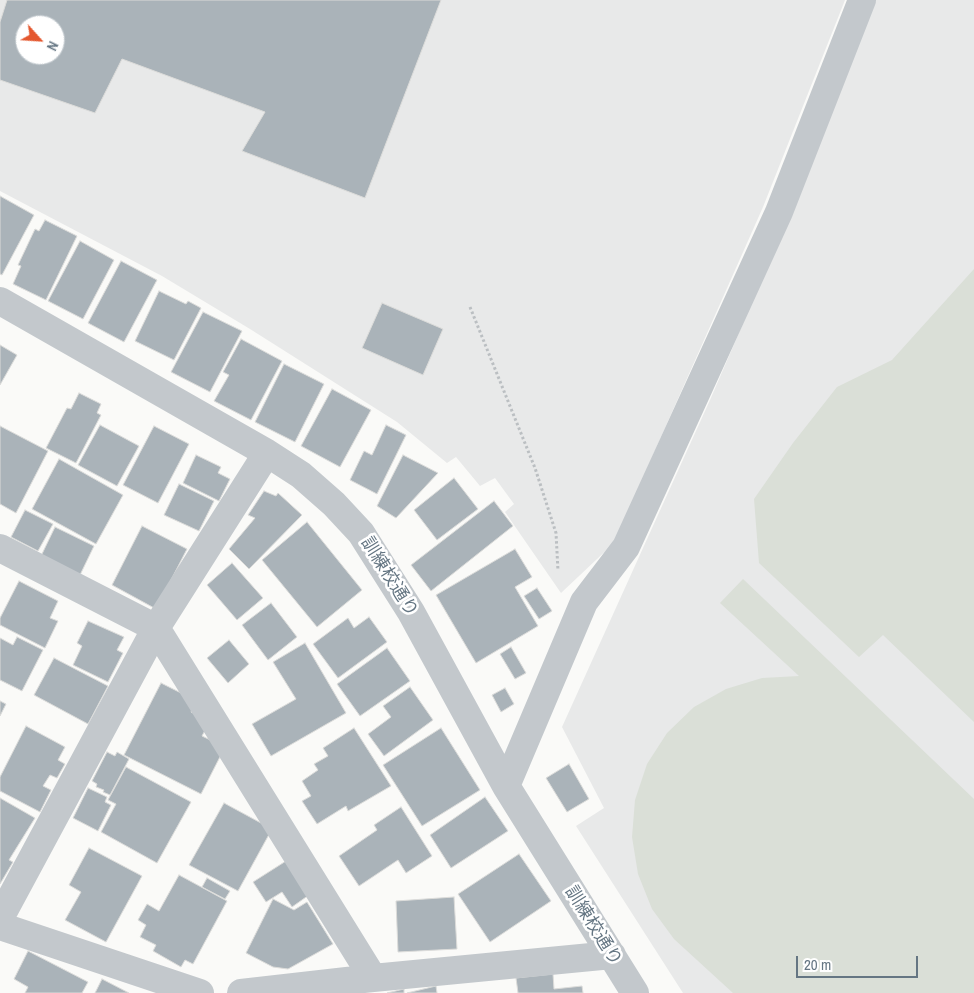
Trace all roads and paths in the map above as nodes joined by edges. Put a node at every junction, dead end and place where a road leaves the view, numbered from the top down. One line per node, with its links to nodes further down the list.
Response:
1 (862, 0): 8 (street)
2 (0, 301): 4 (street, 訓練校通り)
3 (470, 307): 6 (path)
4 (267, 453): 7 (street); 8 (street, 訓練校通り)
5 (0, 548): 7 (street)
6 (558, 571)
7 (156, 628): 9 (street); 12 (street)
8 (506, 786): 11 (street, 訓練校通り)
9 (0, 918)
10 (0, 926): 13 (street)
11 (612, 955): 12 (street); 15 (street, 訓練校通り)
12 (373, 978): 14 (street)
13 (200, 993)
14 (242, 993)
15 (635, 993)

